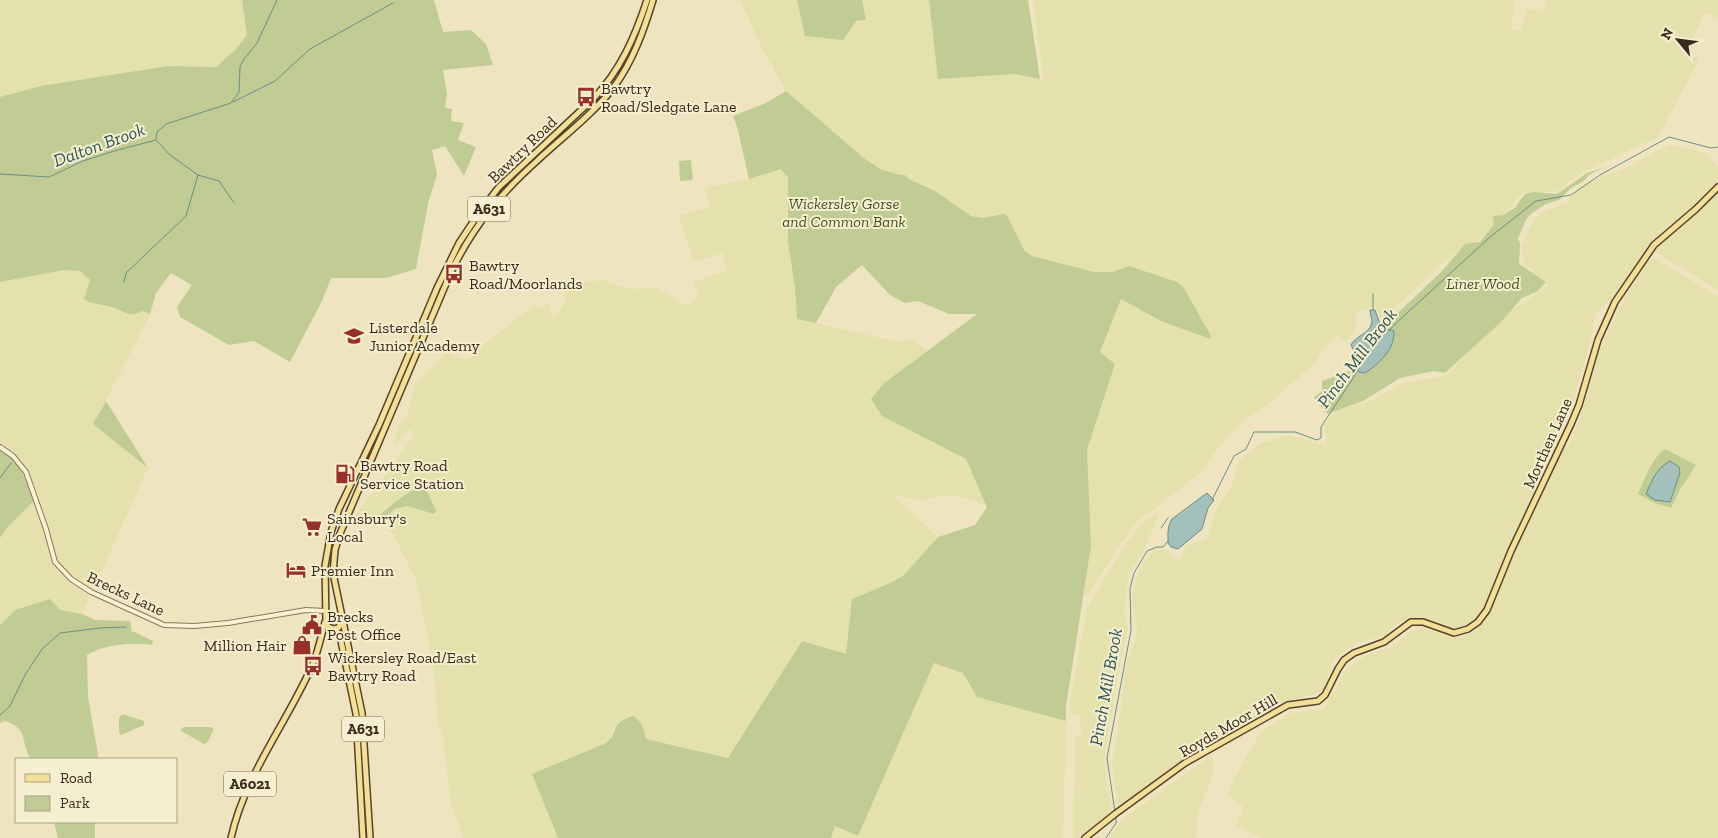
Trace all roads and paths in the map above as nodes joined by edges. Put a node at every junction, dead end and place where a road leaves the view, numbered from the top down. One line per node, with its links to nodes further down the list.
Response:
1 (647, 0): 4 (main road, Bawtry Road / A631)
2 (653, 0): 3 (main road, Bawtry Road / A631)
3 (582, 120): 4 (main road, A631); 8 (main road, Bawtry Road / A631)
4 (565, 126): 7 (main road, Bawtry Road / A631)
5 (1718, 187): 13 (main road, Morthen Lane)
6 (0, 447): 10 (street, Brecks Lane)
7 (345, 496): 8 (main road); 10 (main road, Bawtry Road / A631)
8 (354, 499): 9 (main road, Bawtry Road / A631)
9 (338, 603): 10 (main road); 12 (main road, Bawtry Road / A631)
10 (327, 608): 11 (main road, Bawtry Road / A631)
11 (326, 619): 14 (main road, Bawtry Road / A631); 15 (main road, A6021)
12 (343, 621): 14 (main road); 18 (main road, A631)
13 (1422, 622): 19 (main road, Royds Moor Hill)
14 (332, 629): 15 (main road, A6021); 17 (main road, A631)
15 (318, 648): 16 (main road, A6021)
16 (231, 838)
17 (364, 838)
18 (370, 838)
19 (1085, 838)

